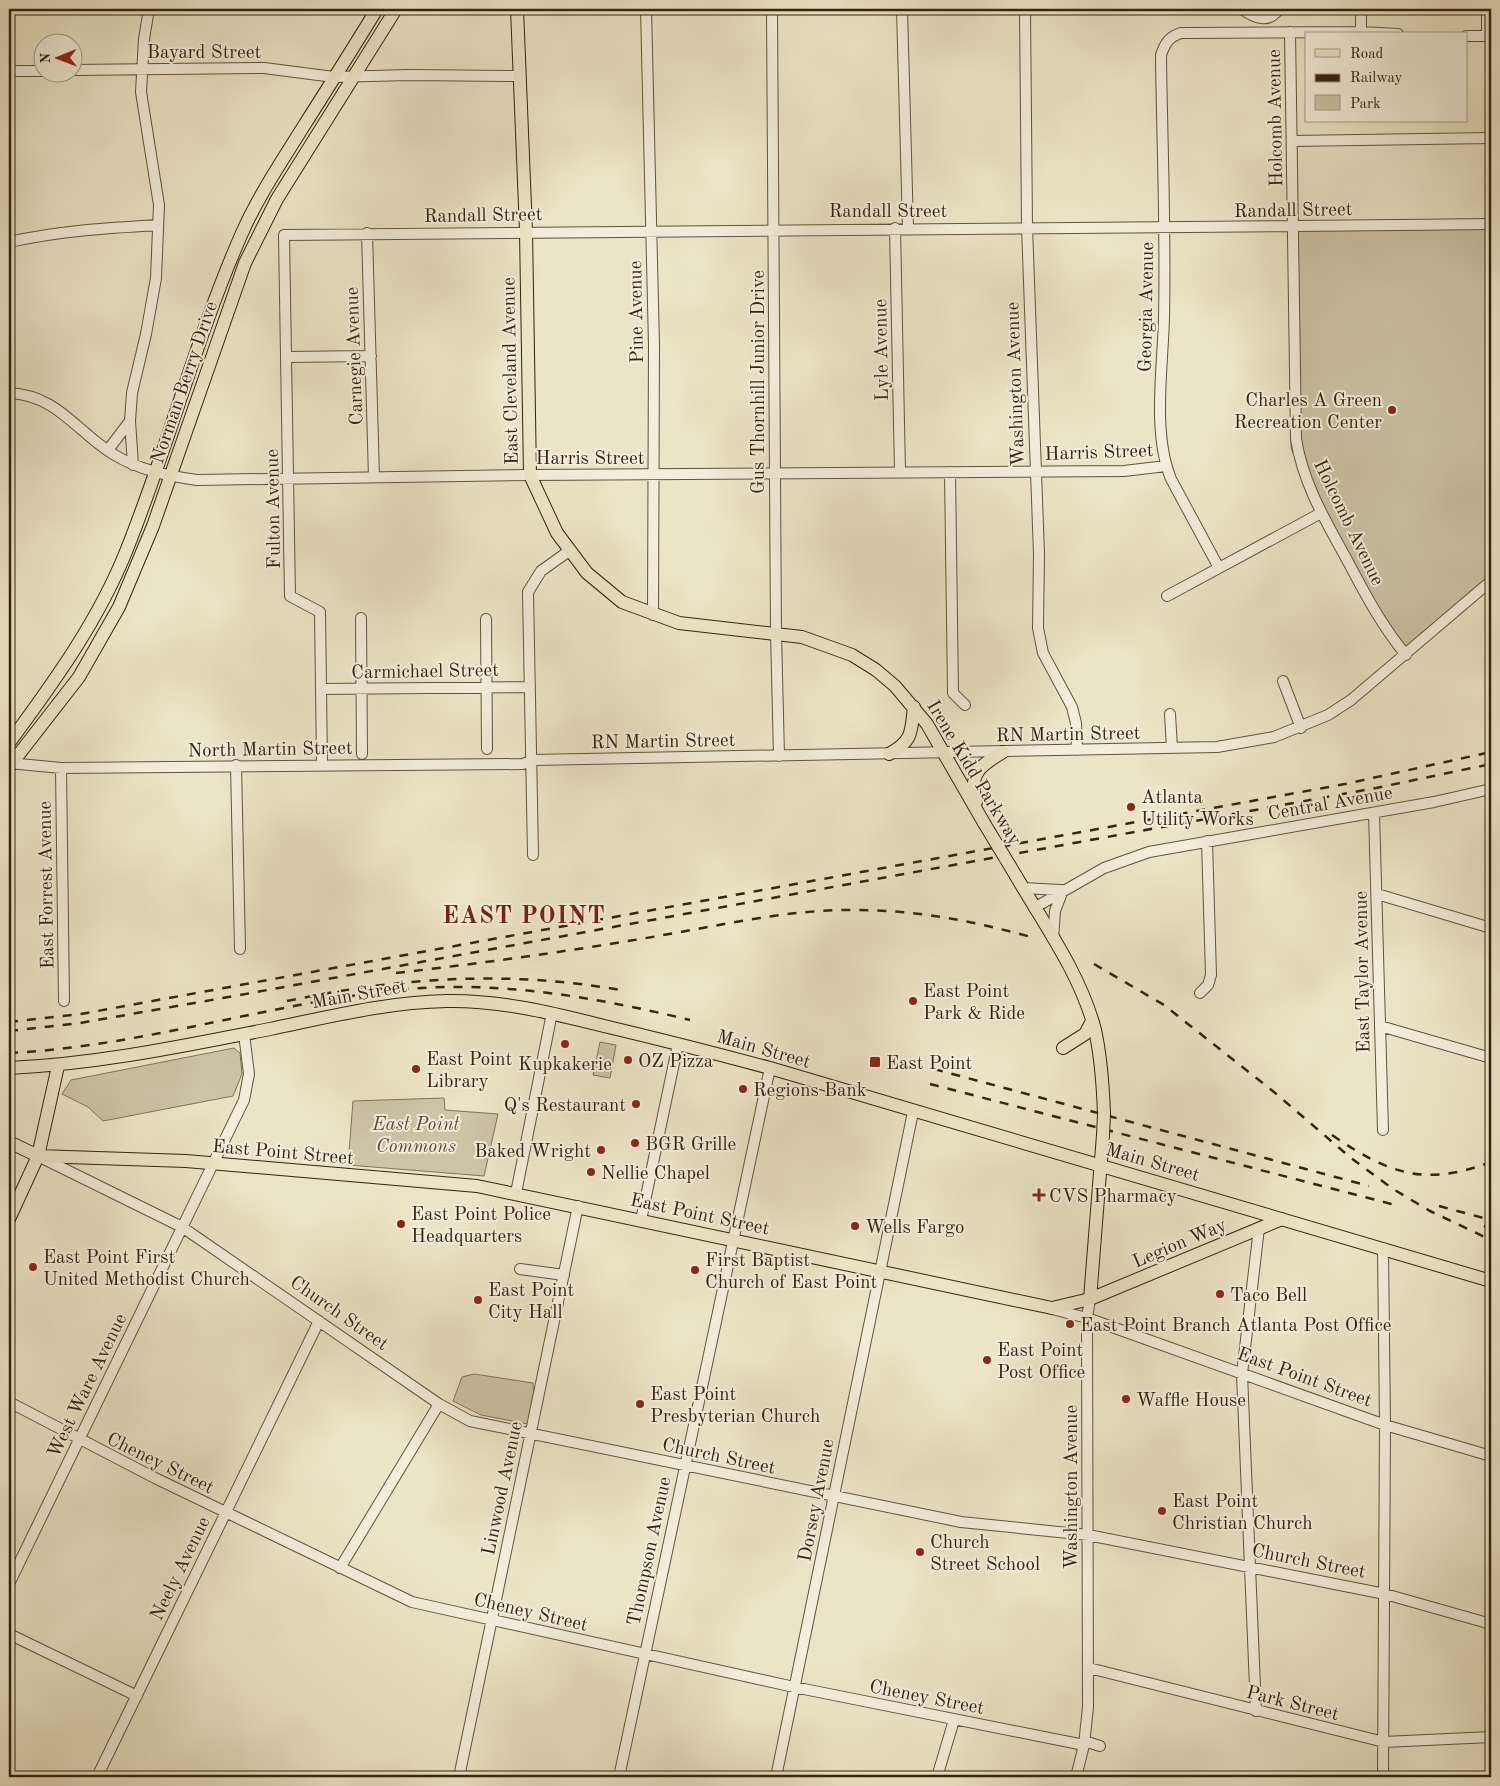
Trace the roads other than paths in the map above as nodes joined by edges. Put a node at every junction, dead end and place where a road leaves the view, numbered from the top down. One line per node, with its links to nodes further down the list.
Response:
1 (149, 9): 17 (street)
2 (378, 9): 23 (main road, Norman Berry Drive)
3 (396, 9): 21 (main road, Norman Berry Drive)
4 (517, 9): 22 (main road, East Cleveland Avenue)
5 (646, 9): 34 (street, Pine Avenue)
6 (772, 9): 30 (street, Gus Thornhill Junior Drive)
7 (902, 9): 32 (street)
8 (1025, 9): 29 (street, Washington Avenue)
9 (1242, 9): 10 (street)
10 (1279, 9)
11 (1361, 9): 14 (street)
12 (1487, 9): 16 (street)
13 (1290, 32): 14 (street); 25 (street, Holcomb Avenue); 33 (street, Georgia Avenue)
14 (1361, 32)
15 (1468, 36): 16 (street)
16 (1489, 36)
17 (142, 69): 19 (street, Bayard Street); 23 (street, Bayard Street); 27 (street)
18 (32, 70): 20 (street)
19 (82, 70)
20 (9, 71)
21 (355, 76): 22 (street, Bayard Street); 23 (street, Bayard Street); 53 (main road, Norman Berry Drive)
22 (520, 76): 35 (main road, East Cleveland Avenue)
23 (334, 77): 46 (main road, Norman Berry Drive)
24 (1491, 138): 25 (street)
25 (1292, 141): 28 (street, Holcomb Avenue)
26 (1491, 224): 28 (street, Randall Street)
27 (158, 225): 38 (street); 42 (street)
28 (1293, 226): 33 (street, Randall Street); 56 (street, Holcomb Avenue)
29 (1027, 227): 32 (street, Randall Street); 33 (street, Randall Street); 49 (street, Washington Avenue)
30 (774, 228): 31 (street, Randall Street); 34 (street, Randall Street); 51 (street, Gus Thornhill Junior Drive)
31 (895, 228): 32 (street, Randall Street); 47 (street, Lyle Avenue)
32 (908, 228)
33 (1163, 228): 45 (street, Georgia Avenue)
34 (651, 229): 35 (street, Randall Street); 52 (street, Pine Avenue)
35 (526, 231): 36 (street, Randall Street); 50 (main road, East Cleveland Avenue)
36 (368, 233): 37 (street, Randall Street); 39 (street, Carnegie Avenue)
37 (284, 235): 40 (street, Fulton Avenue)
38 (9, 242)
39 (371, 356): 40 (street); 54 (street, Carnegie Avenue)
40 (287, 357): 55 (street, Fulton Avenue)
41 (9, 393): 43 (street, Harris Street)
42 (130, 422): 43 (street); 44 (street)
43 (108, 450): 44 (street, Harris Street)
44 (133, 465): 46 (street, Harris Street)
45 (1166, 466): 49 (street, Harris Street); 58 (street, Georgia Avenue)
46 (156, 472): 53 (street, Harris Street); 75 (main road, Norman Berry Drive)
47 (900, 472): 48 (street, Harris Street); 51 (street, Harris Street)
48 (950, 472): 49 (street, Harris Street); 71 (street)
49 (1036, 472): 78 (street, Washington Avenue)
50 (530, 474): 52 (street, Harris Street); 54 (street, Harris Street); 57 (main road, East Cleveland Avenue)
51 (776, 474): 52 (street, Harris Street); 64 (street, Gus Thornhill Junior Drive)
52 (654, 475): 61 (street, Pine Avenue)
53 (170, 476): 55 (street, Harris Street); 85 (main road, Norman Berry Drive)
54 (374, 477): 55 (street, Harris Street)
55 (289, 479): 69 (street, Fulton Avenue)
56 (1321, 513): 58 (street); 65 (street, Holcomb Avenue)
57 (568, 551): 61 (main road, Irene Kidd Parkway); 67 (street)
58 (1219, 568): 60 (street)
59 (1491, 581): 65 (street, RN Martin Street)
60 (1167, 596)
61 (653, 615): 64 (main road, Irene Kidd Parkway)
62 (361, 618): 70 (street)
63 (486, 620): 68 (street)
64 (776, 633): 72 (main road, Irene Kidd Parkway); 83 (street, Gus Thornhill Junior Drive)
65 (1406, 655): 74 (street, RN Martin Street)
66 (1283, 681): 74 (street)
67 (530, 686): 68 (street, Carmichael Street); 84 (street)
68 (487, 687): 70 (street, Carmichael Street); 77 (street)
69 (321, 688): 70 (street, Carmichael Street); 87 (street, Fulton Avenue)
70 (361, 688): 81 (street)
71 (965, 705)
72 (914, 707): 80 (main road, Irene Kidd Parkway); 82 (main road)
73 (1170, 714): 76 (street)
74 (1301, 728): 76 (street, RN Martin Street)
75 (9, 743)
76 (1172, 748): 78 (street, RN Martin Street)
77 (487, 749)
78 (1077, 750): 79 (street, RN Martin Street)
79 (1003, 752): 80 (street, RN Martin Street); 91 (main road)
80 (944, 753): 82 (street, RN Martin Street); 91 (main road, Irene Kidd Parkway)
81 (362, 754)
82 (889, 754): 83 (street, RN Martin Street)
83 (779, 756): 84 (street, RN Martin Street)
84 (532, 760): 87 (street, North Martin Street); 93 (street)
85 (10, 764): 88 (street, North Martin Street)
86 (236, 765): 87 (street, North Martin Street); 88 (street, North Martin Street); 100 (street)
87 (322, 765)
88 (61, 768): 102 (street, East Forrest Avenue)
89 (1491, 789): 90 (street, Central Avenue)
90 (1374, 812): 92 (street, Central Avenue); 96 (street, East Taylor Avenue)
91 (982, 820): 94 (main road, Irene Kidd Parkway, bridge)
92 (1207, 841): 95 (street, Central Avenue); 101 (street)
93 (533, 855)
94 (1022, 888): 95 (street, Central Avenue); 97 (main road, Irene Kidd Parkway)
95 (1063, 890): 97 (street, Central Avenue); 99 (street)
96 (1377, 894): 98 (street); 105 (street, East Taylor Avenue)
97 (1034, 908): 99 (main road, Irene Kidd Parkway)
98 (1491, 928)
99 (1053, 940): 104 (main road, Irene Kidd Parkway)
100 (240, 949)
101 (1200, 993)
102 (64, 1001)
103 (552, 1014): 106 (main road, Main Street); 107 (main road, Main Street); 119 (street)
104 (1092, 1021): 108 (main road); 118 (main road, Irene Kidd Parkway, bridge)
105 (1380, 1026): 109 (street); 114 (street, East Taylor Avenue)
106 (244, 1034): 110 (main road, Main Street); 117 (street, West Ware Avenue)
107 (678, 1044): 112 (main road, Main Street); 123 (street)
108 (1063, 1048)
109 (1491, 1058)
110 (58, 1066): 111 (main road, Main Street); 116 (main road)
111 (9, 1068)
112 (770, 1068): 113 (main road, Main Street); 126 (street, Thompson Avenue)
113 (913, 1112): 118 (main road, Main Street); 129 (street, Dorsey Avenue)
114 (1383, 1130)
115 (9, 1142): 116 (main road, Church Street)
116 (38, 1156): 117 (main road, East Point Street); 121 (main road); 124 (street, Church Street)
117 (213, 1164): 119 (main road, East Point Street); 124 (street, West Ware Avenue)
118 (1101, 1166): 122 (main road, Main Street); 132 (main road, Washington Avenue)
119 (516, 1192): 120 (main road, East Point Street)
120 (578, 1206): 123 (main road, East Point Street); 130 (street, Linwood Avenue)
121 (9, 1219)
122 (1282, 1219): 125 (main road, Legion Way); 127 (main road, Main Street)
123 (641, 1220): 126 (main road, East Point Street)
124 (182, 1226): 135 (street, Church Street); 141 (street, West Ware Avenue)
125 (1259, 1228): 132 (main road, Legion Way); 136 (street)
126 (732, 1239): 129 (main road, East Point Street); 143 (street, Thompson Avenue)
127 (1383, 1248): 131 (main road, Main Street); 139 (street)
128 (520, 1269): 130 (street)
129 (880, 1271): 133 (main road, East Point Street); 144 (street, Dorsey Avenue)
130 (564, 1275): 140 (street, Linwood Avenue)
131 (1491, 1281)
132 (1090, 1299): 133 (main road, East Point Street); 134 (street, Washington Avenue)
133 (1052, 1308): 134 (street, East Point Street)
134 (1088, 1318): 136 (street, East Point Street); 146 (street, Washington Avenue)
135 (320, 1321): 138 (street, Church Street); 145 (street, Neely Avenue)
136 (1242, 1374): 139 (street, East Point Street); 147 (street)
137 (9, 1402): 141 (street, Cheney Street)
138 (439, 1404): 140 (street, Church Street); 148 (street)
139 (1385, 1425): 142 (street, East Point Street); 150 (street)
140 (530, 1435): 143 (street, Church Street); 151 (street, Linwood Avenue)
141 (78, 1440): 145 (street, Cheney Street); 149 (street, West Ware Avenue)
142 (1491, 1456)
143 (684, 1466): 144 (street, Church Street); 154 (street, Thompson Avenue)
144 (833, 1497): 146 (street, Church Street); 156 (street, Dorsey Avenue)
145 (226, 1513): 148 (street, Cheney Street); 157 (street, Neely Avenue)
146 (1088, 1535): 147 (street, Church Street); 155 (street, Washington Avenue)
147 (1250, 1567): 150 (street, Church Street); 158 (street)
148 (340, 1568): 151 (street, Cheney Street)
149 (9, 1584)
150 (1385, 1594): 152 (street, Church Street); 161 (street)
151 (491, 1620): 154 (street, Cheney Street); 165 (street, Linwood Avenue)
152 (1491, 1624)
153 (9, 1634): 157 (street)
154 (644, 1655): 156 (street, Cheney Street); 166 (street, Thompson Avenue)
155 (1089, 1668): 158 (street, Park Street); 162 (street, Washington Avenue)
156 (794, 1687): 159 (street, Cheney Street); 167 (street, Dorsey Avenue)
157 (137, 1696): 164 (street, Neely Avenue)
158 (1256, 1712): 161 (street, Park Street)
159 (954, 1720): 162 (street, Cheney Street); 168 (street)
160 (1491, 1737): 161 (street, Park Street)
161 (1384, 1742): 170 (street)
162 (1084, 1743): 163 (street, Cheney Street); 169 (street, Washington Avenue)
163 (1100, 1746)
164 (97, 1777)
165 (459, 1777)
166 (619, 1777)
167 (776, 1777)
168 (937, 1777)
169 (1076, 1777)
170 (1383, 1777)

